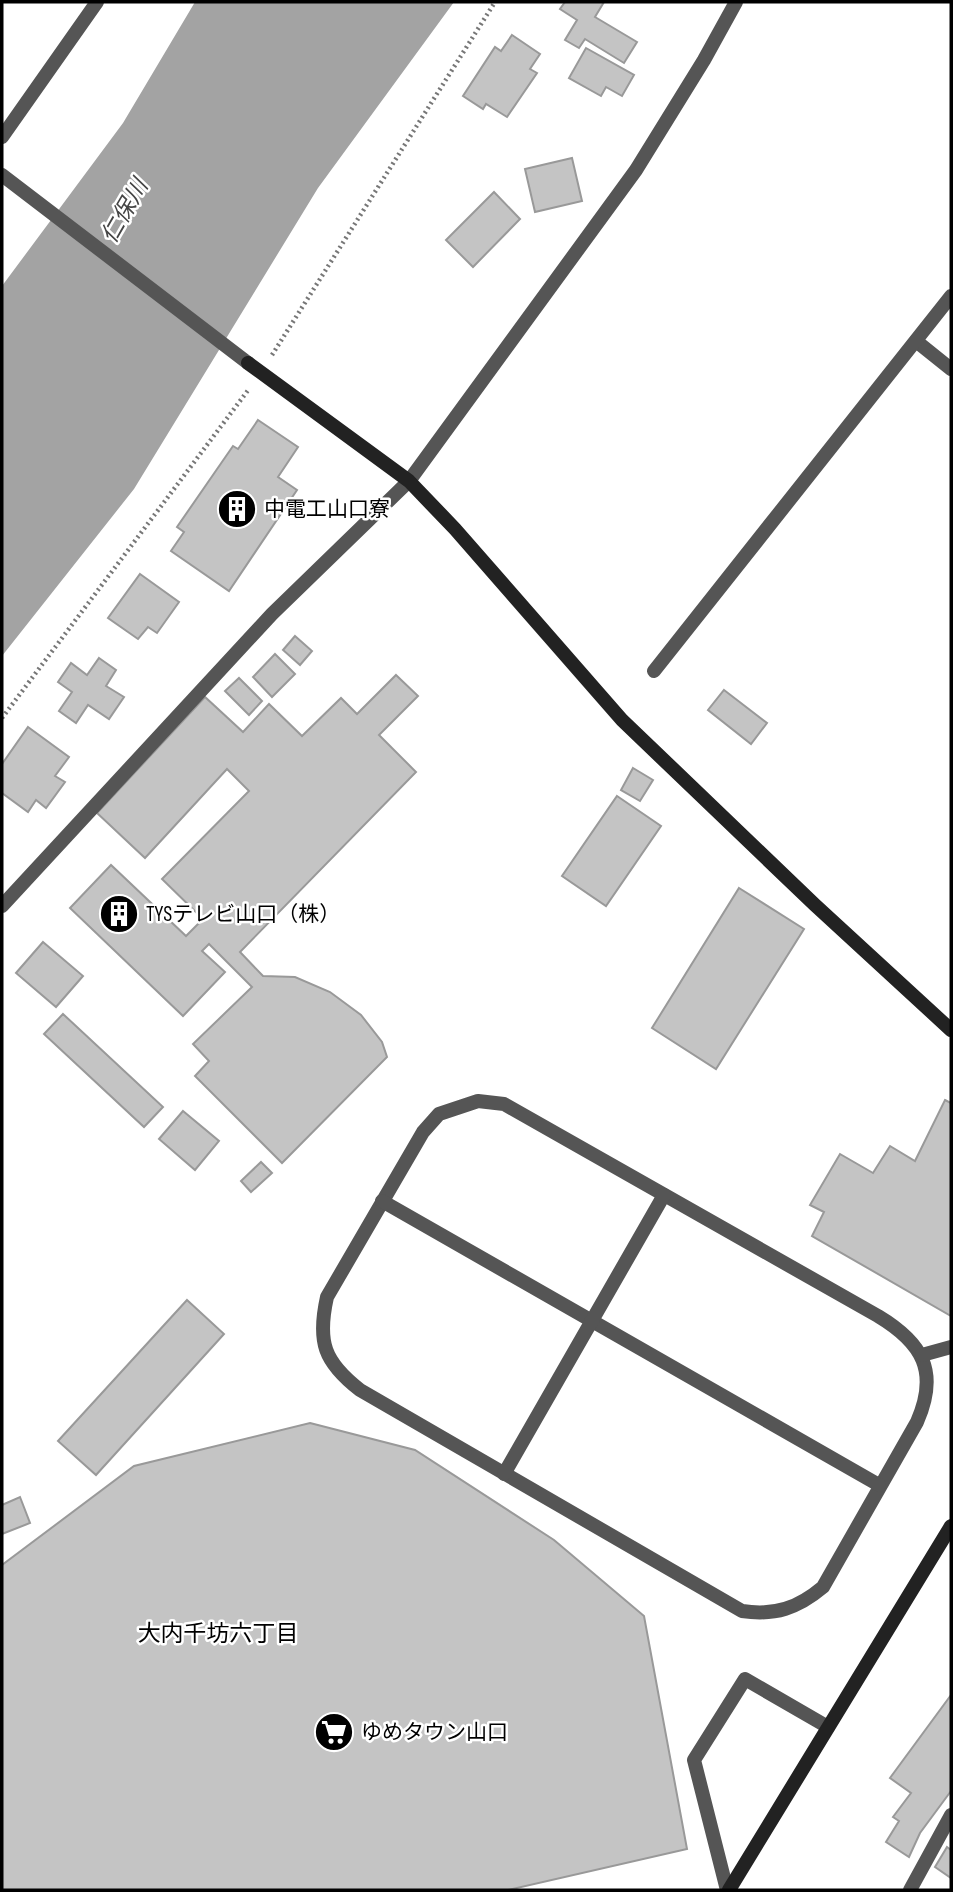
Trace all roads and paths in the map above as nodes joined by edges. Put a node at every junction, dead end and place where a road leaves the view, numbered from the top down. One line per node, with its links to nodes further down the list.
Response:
1 (97, 2): 3 (street)
2 (736, 2): 8 (street)
3 (2, 137)
4 (2, 175): 8 (street)
5 (951, 296): 6 (street)
6 (916, 341): 7 (street); 9 (street)
7 (951, 369)
8 (409, 481): 10 (street); 11 (street)
9 (654, 671)
10 (2, 906)
11 (951, 1030)
12 (664, 1195): 13 (street); 14 (street); 16 (street)
13 (382, 1201): 14 (street); 17 (street)
14 (592, 1321): 17 (street); 18 (street)
15 (951, 1347): 16 (street)
16 (922, 1355): 18 (street)
17 (504, 1474): 18 (street)
18 (879, 1485)
19 (951, 1526): 20 (street)
20 (828, 1727): 22 (street); 22 (street)
21 (951, 1815): 23 (street)
22 (728, 1890)
23 (911, 1890)

